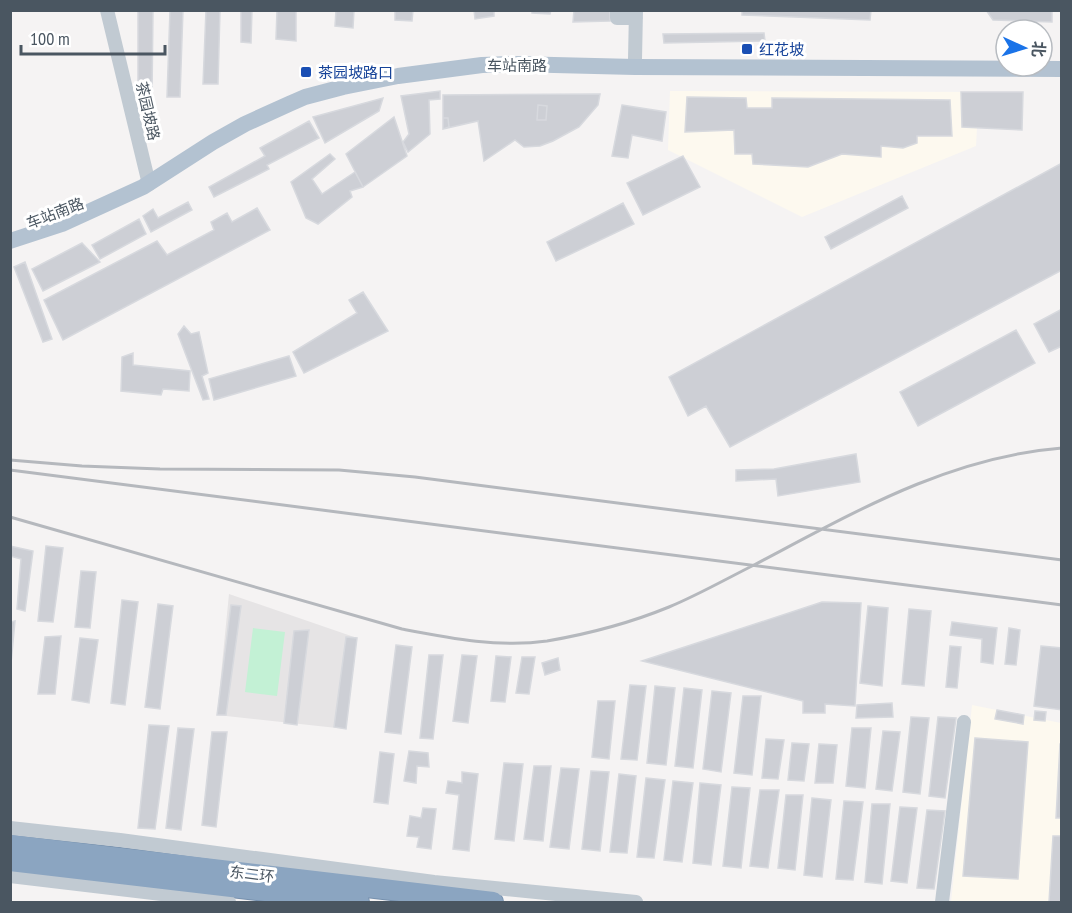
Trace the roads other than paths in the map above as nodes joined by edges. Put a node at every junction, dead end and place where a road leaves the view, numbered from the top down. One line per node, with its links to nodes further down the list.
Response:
1 (107, 10): 7 (street, 茶园坡路)
2 (617, 10): 3 (street)
3 (636, 14): 4 (street)
4 (635, 59): 5 (main road, 车站南路); 7 (main road, 车站南路)
5 (994, 61)
6 (1062, 69): 7 (main road, 车站南路)
7 (148, 179): 8 (main road, 车站南路); 9 (main road, 车站南路)
8 (10, 230)
9 (10, 241)
10 (964, 722): 21 (street)
11 (10, 828): 15 (street)
12 (10, 845): 19 (highway, 东二环)
13 (10, 861): 18 (highway, 东二环)
14 (10, 876): 17 (street)
15 (567, 899): 16 (street)
16 (582, 900): 20 (street)
17 (229, 903)
18 (359, 903)
19 (493, 903)
20 (636, 903)
21 (942, 903)

